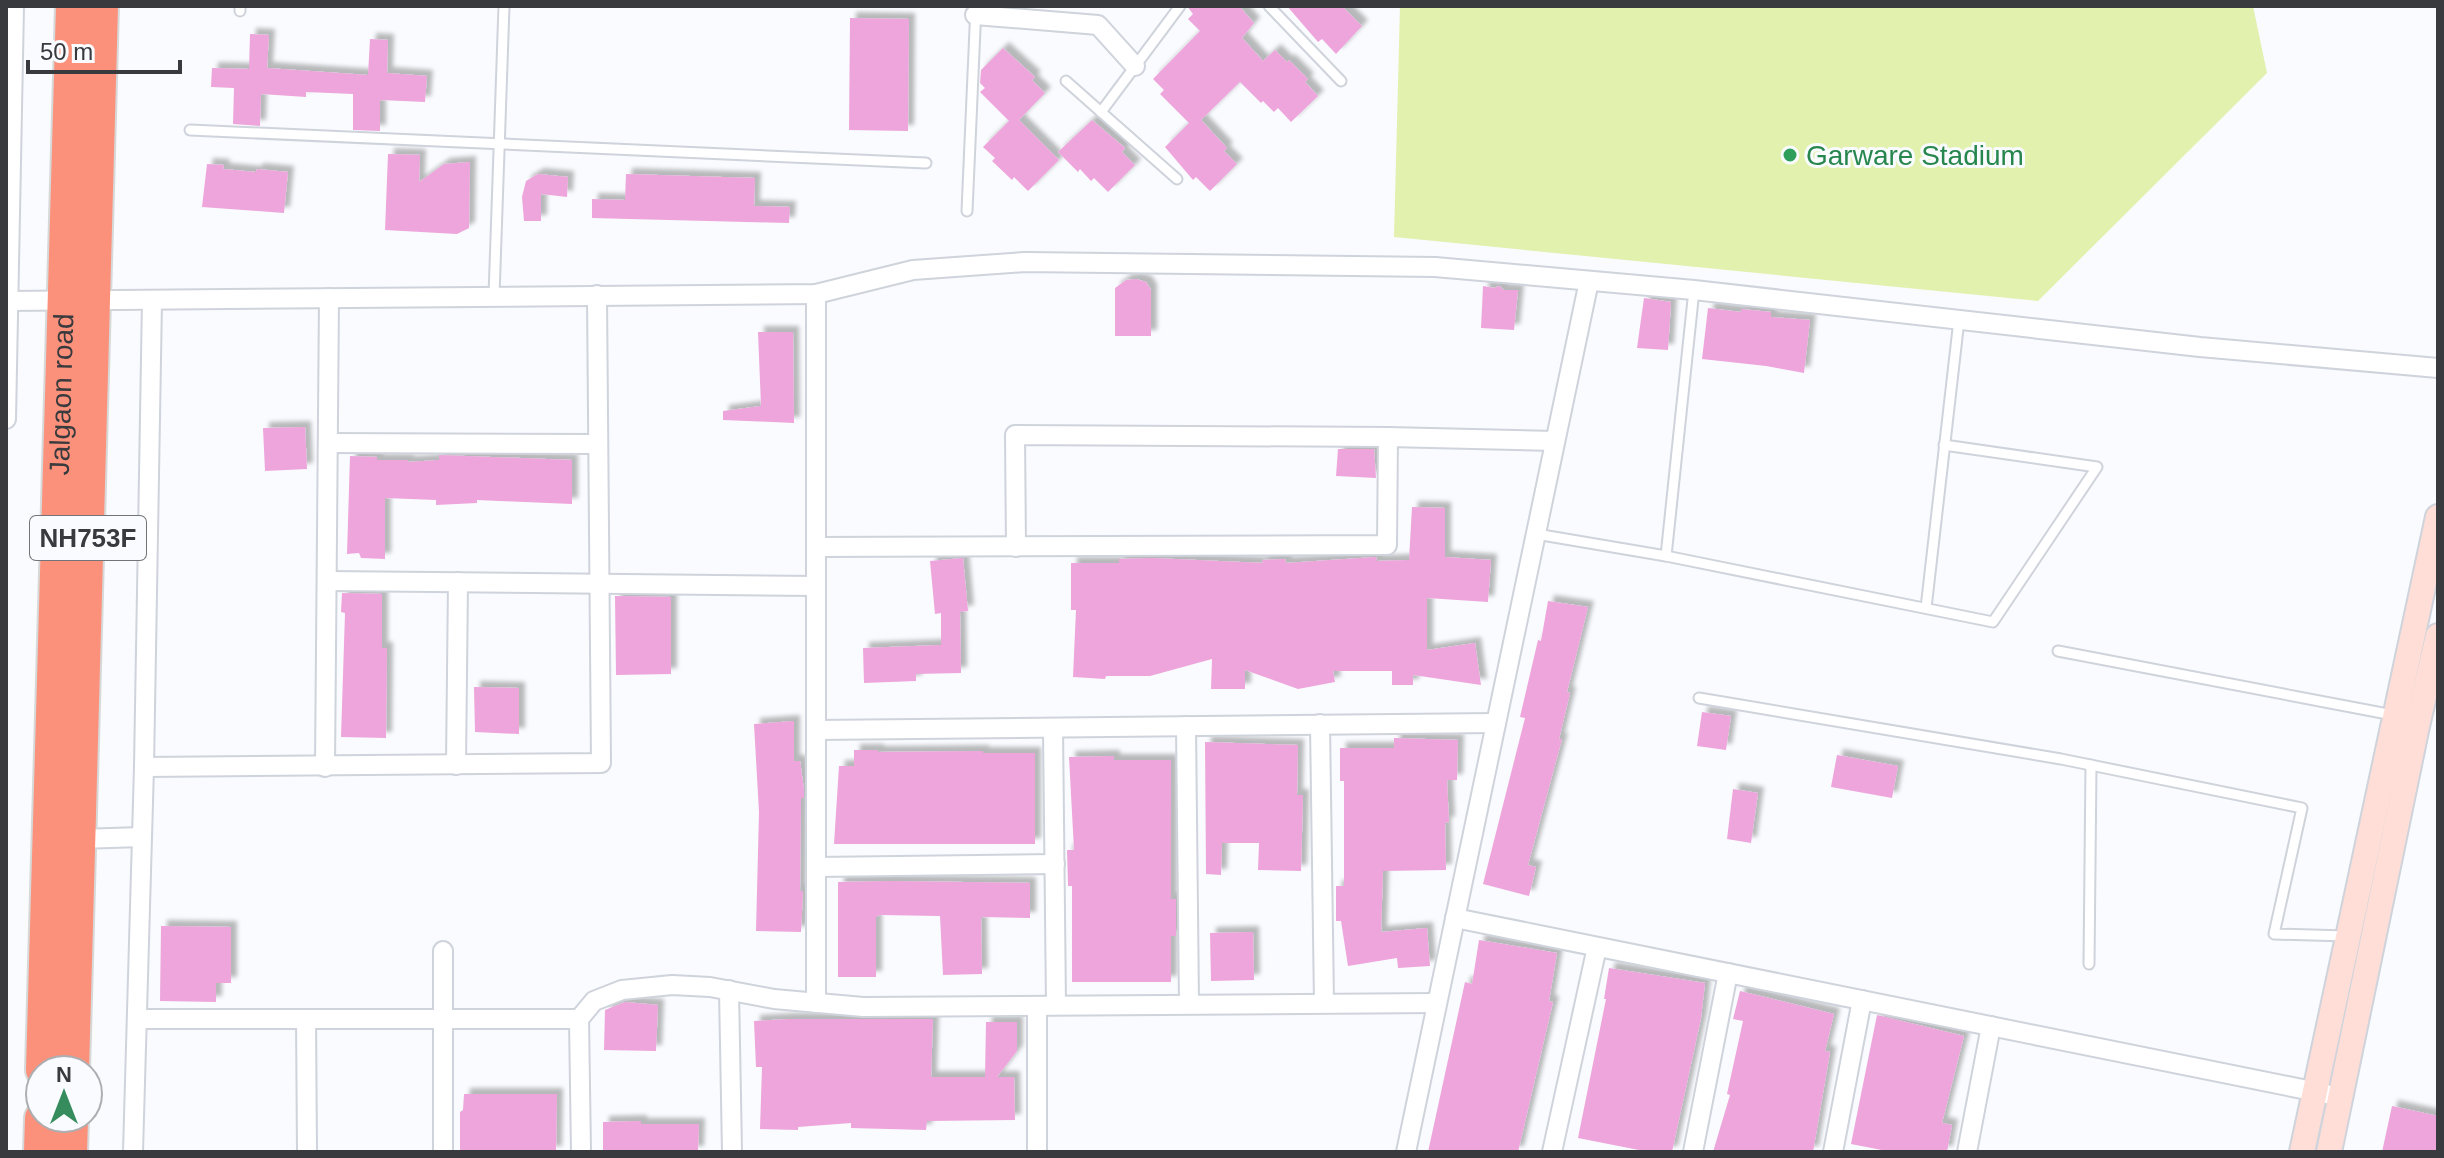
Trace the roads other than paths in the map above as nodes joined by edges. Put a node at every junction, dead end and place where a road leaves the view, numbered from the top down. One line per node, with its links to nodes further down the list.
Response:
1 (14, 6): 25 (street)
2 (72, 6): 26 (highway, Jalgaon road / NH753F)
3 (102, 6): 23 (highway, Jalgaon road / NH753F)
4 (504, 6): 13 (lane)
5 (1180, 6): 8 (lane)
6 (1269, 6): 10 (lane)
7 (976, 11): 8 (street); 16 (lane)
8 (1135, 66): 11 (lane)
9 (1066, 81): 11 (lane)
10 (1341, 81)
11 (1101, 112): 15 (lane)
12 (190, 130): 13 (lane)
13 (499, 143): 14 (lane); 21 (lane)
14 (926, 163)
15 (1177, 179)
16 (967, 211)
17 (1589, 281): 18 (street); 19 (street); 31 (street)
18 (1694, 290): 27 (street); 39 (lane)
19 (816, 294): 20 (street); 37 (street)
20 (597, 295): 21 (street); 33 (street)
21 (494, 296): 22 (street)
22 (329, 298): 24 (street); 32 (street)
23 (96, 300): 24 (street); 26 (street); 59 (highway, Jalgaon road / NH753F)
24 (152, 300): 56 (street)
25 (7, 301): 26 (street); 29 (street)
26 (63, 301): 82 (highway, Jalgaon road / NH753F)
27 (1959, 320): 28 (street); 34 (lane)
28 (2438, 368)
29 (6, 419)
30 (1388, 437): 31 (street); 38 (street); 38 (street)
31 (1555, 441): 36 (street)
32 (328, 443): 33 (street); 40 (street)
33 (598, 444): 42 (street)
34 (1944, 445): 44 (lane); 44 (lane)
35 (2437, 533): 48 (street)
36 (1536, 534): 39 (lane); 49 (street)
37 (816, 547): 38 (street); 43 (street)
38 (1016, 547)
39 (1666, 556): 44 (lane)
40 (327, 581): 41 (street); 57 (street)
41 (458, 582): 42 (street); 54 (street)
42 (599, 584): 43 (street); 54 (street)
43 (816, 586): 53 (street)
44 (1926, 608)
45 (2438, 636): 48 (street)
46 (2058, 651): 48 (lane)
47 (1699, 698): 55 (lane)
48 (2406, 718): 62 (street); 63 (street)
49 (1496, 723): 50 (street); 64 (street)
50 (1320, 724): 51 (street); 73 (street)
51 (1186, 726): 52 (street); 75 (street)
52 (1053, 728): 53 (street); 60 (street)
53 (816, 730): 61 (street)
54 (456, 765): 57 (street)
55 (2091, 765): 65 (lane); 68 (lane)
56 (144, 767): 57 (street); 58 (street)
57 (325, 767)
58 (142, 837): 59 (street); 77 (street)
59 (79, 839): 83 (highway, Jalgaon road / NH753F)
60 (1055, 864): 61 (street); 76 (street)
61 (816, 867): 72 (street)
62 (2359, 880): 63 (street); 65 (street)
63 (2384, 886): 85 (street)
64 (1455, 918): 66 (street); 74 (street)
65 (2347, 936): 84 (street)
66 (1597, 947): 69 (street); 93 (street)
67 (443, 951): 79 (street)
68 (2089, 964)
69 (1728, 973): 71 (street); 94 (street)
70 (729, 990): 72 (street); 80 (street); 90 (street)
71 (1862, 1000): 81 (street); 95 (street)
72 (816, 1003): 76 (street)
73 (1324, 1003): 74 (street); 75 (street)
74 (1437, 1003): 92 (street)
75 (1189, 1004): 76 (street)
76 (1046, 1006): 91 (street)
77 (137, 1019): 78 (street); 86 (street)
78 (306, 1019): 79 (street); 87 (street)
79 (444, 1019): 80 (street); 88 (street)
80 (579, 1019): 89 (street)
81 (1991, 1026): 84 (street); 96 (street)
82 (42, 1054)
83 (73, 1054)
84 (2315, 1091): 85 (street); 97 (street)
85 (2340, 1097): 98 (street)
86 (133, 1152)
87 (307, 1152)
88 (443, 1152)
89 (581, 1152)
90 (732, 1152)
91 (1037, 1152)
92 (1406, 1152)
93 (1552, 1152)
94 (1693, 1152)
95 (1833, 1152)
96 (1967, 1152)
97 (2302, 1152)
98 (2329, 1152)

